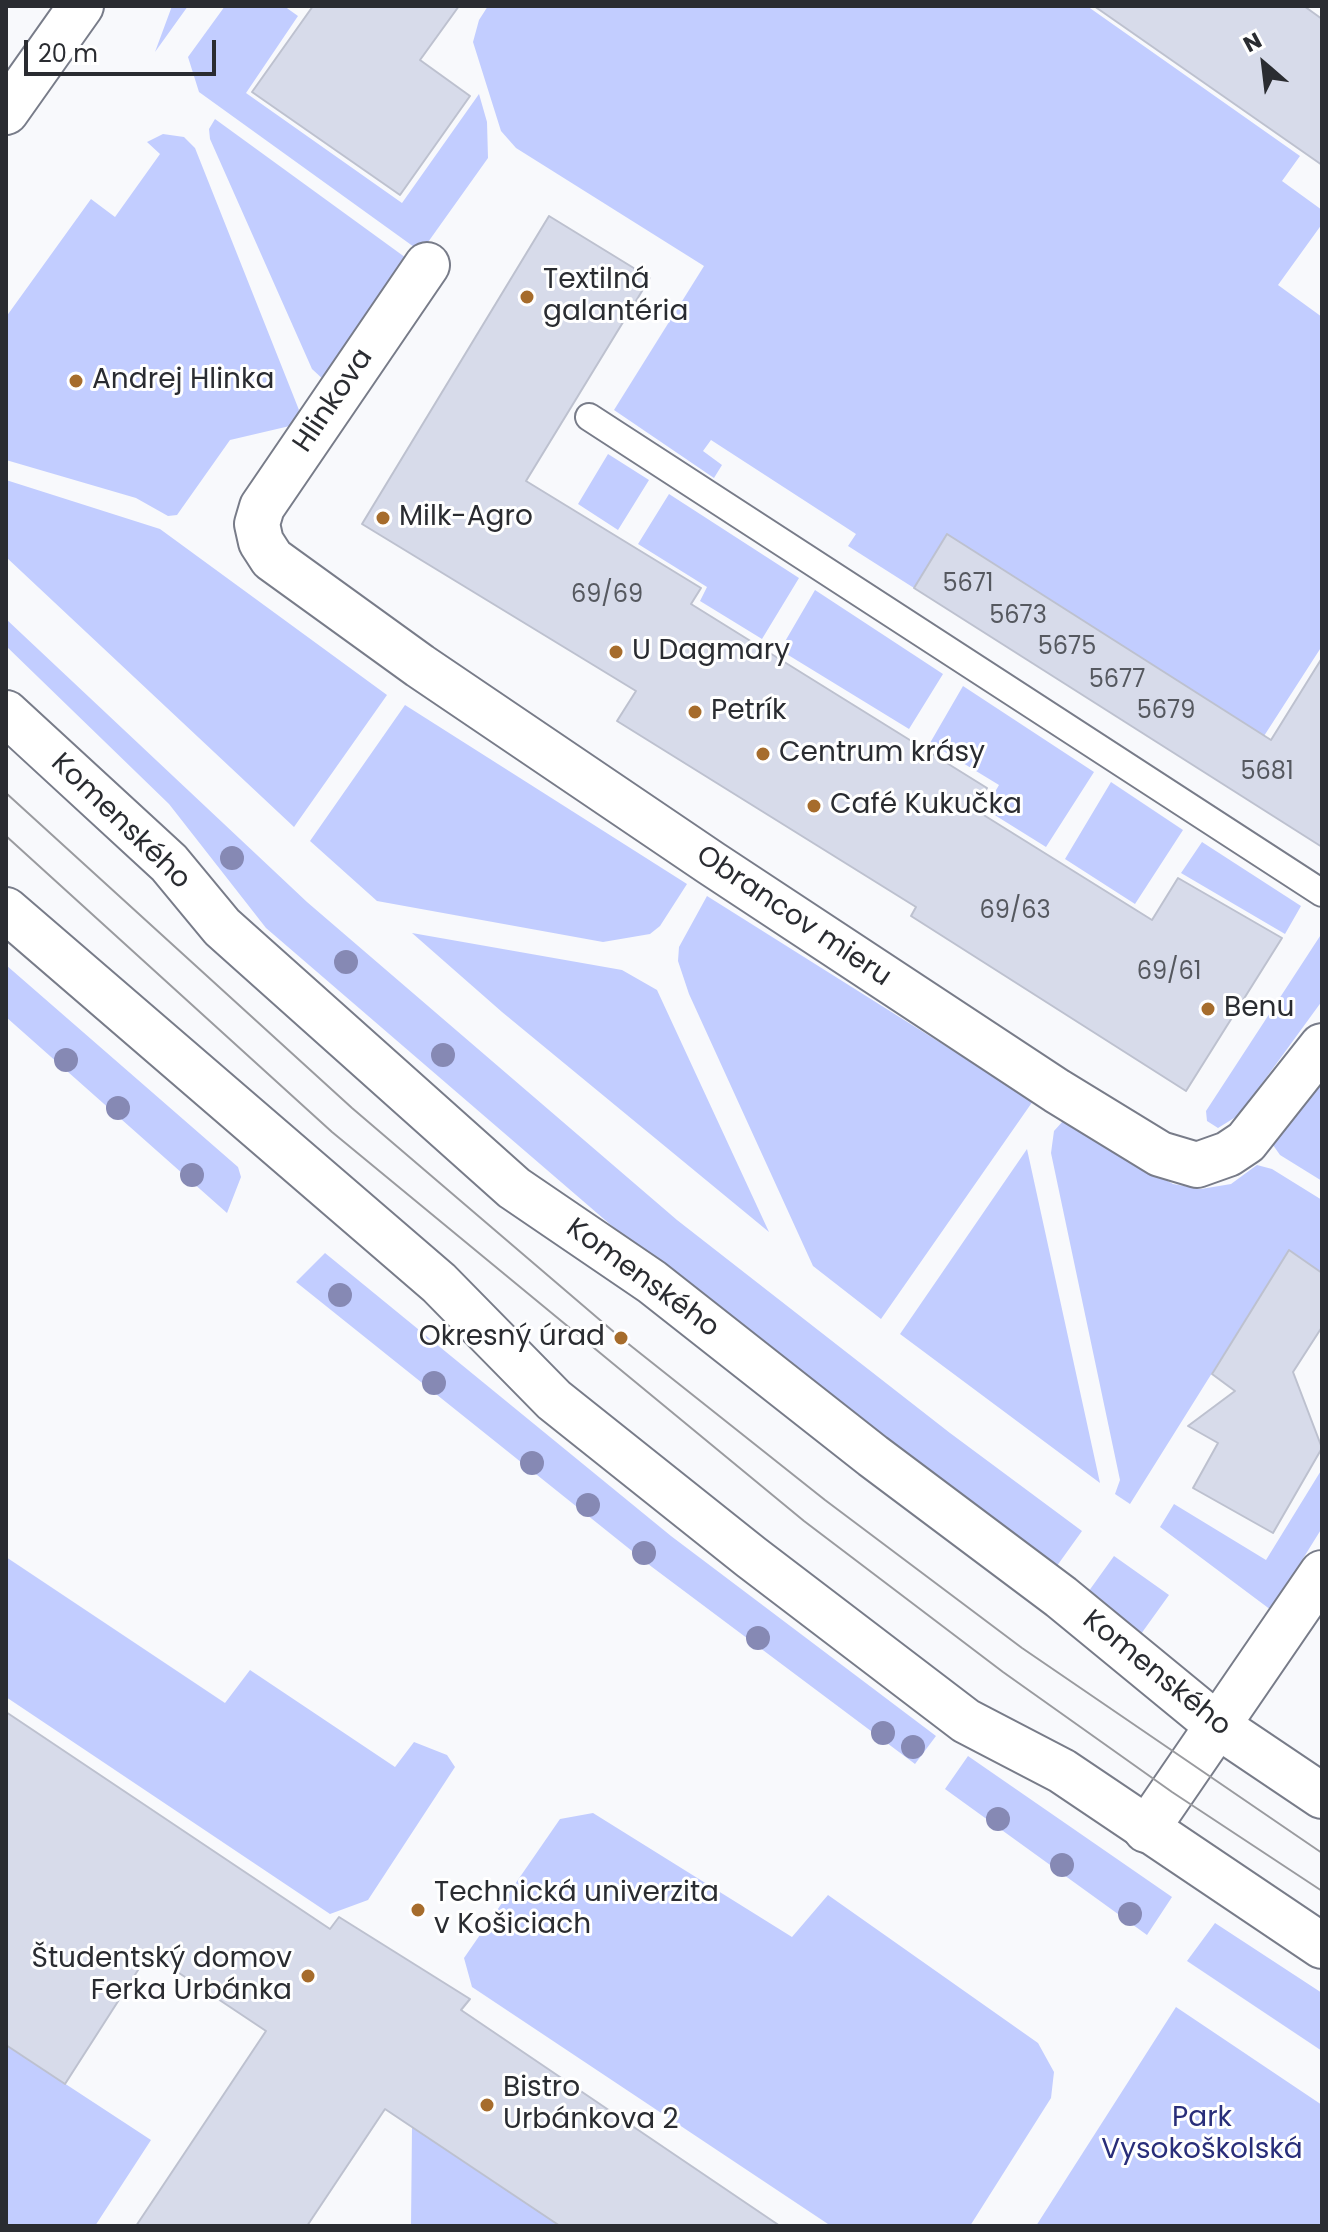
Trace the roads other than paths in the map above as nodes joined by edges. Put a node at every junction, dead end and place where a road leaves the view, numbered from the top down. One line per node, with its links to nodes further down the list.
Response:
1 (81, 6): 2 (street)
2 (6, 112)
3 (427, 265): 5 (street, Hlinkova)
4 (589, 417): 7 (lane)
5 (261, 542): 9 (street, Obrancov mieru)
6 (6, 713): 11 (street, Komenského)
7 (1322, 893)
8 (6, 910): 13 (street)
9 (1322, 1046)
10 (1322, 1573): 11 (street)
11 (1218, 1726): 12 (street, Komenského); 13 (street)
12 (1322, 1796)
13 (1146, 1830): 14 (street)
14 (1322, 1946)

